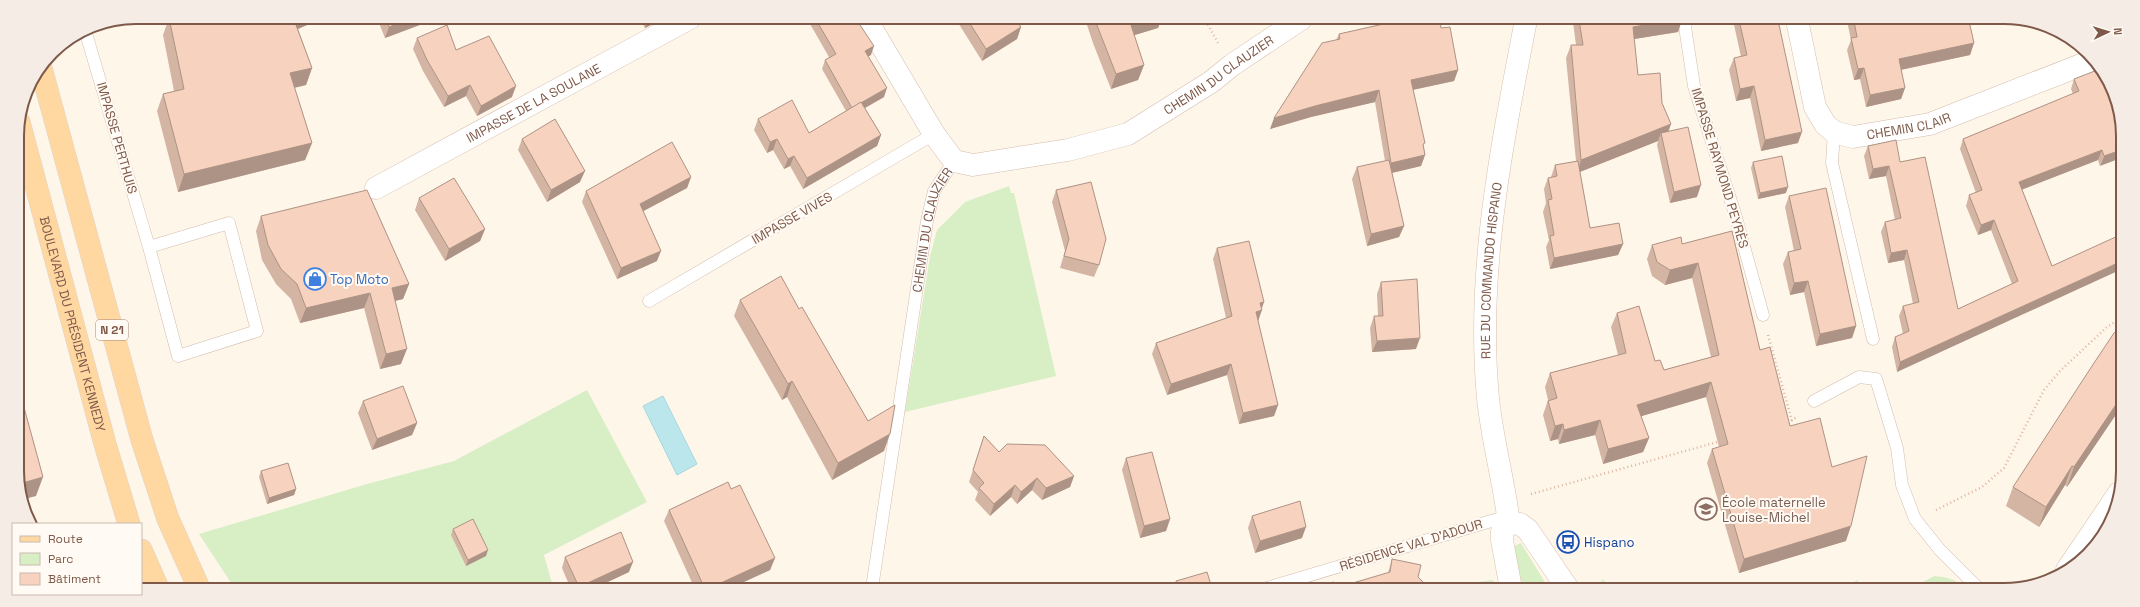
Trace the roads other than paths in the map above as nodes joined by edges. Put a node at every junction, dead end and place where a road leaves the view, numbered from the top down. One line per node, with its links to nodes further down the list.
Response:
1 (679, 24): 14 (street, IMPASSE DE LA SOULANE)
2 (870, 24): 11 (street)
3 (1295, 24): 13 (street, CHEMIN DU CLAUZIER)
4 (1525, 24): 21 (street, RUE DU COMMANDO HISPANO)
5 (1685, 24): 17 (lane, IMPASSE RAYMOND PEYRÈS)
6 (1798, 24): 10 (street)
7 (87, 36): 15 (lane, IMPASSE PERTHUIS)
8 (2088, 62): 10 (street, CHEMIN CLAIR)
9 (43, 74): 26 (main road, N 21)
10 (1834, 132): 18 (lane)
11 (934, 134): 13 (street); 16 (lane, IMPASSE VIVES)
12 (24, 141): 22 (main road, BOULEVARD DU PRÉSIDENT KENNEDY / N 21)
13 (954, 161): 27 (lane, CHEMIN DU CLAUZIER)
14 (376, 188)
15 (149, 247): 15 (lane, IMPASSE PERTHUIS)
16 (649, 301)
17 (1763, 315)
18 (1873, 340)
19 (1814, 402): 31 (lane)
20 (2109, 507): 24 (street)
21 (1508, 513): 28 (lane, RÉSIDENCE VAL D'ADOUR); 29 (street); 30 (street)
22 (130, 523)
23 (142, 552): 25 (main road)
24 (2076, 556)
25 (156, 583)
26 (197, 583)
27 (873, 583)
28 (1284, 583)
29 (1510, 583)
30 (1564, 583)
31 (1973, 583)

